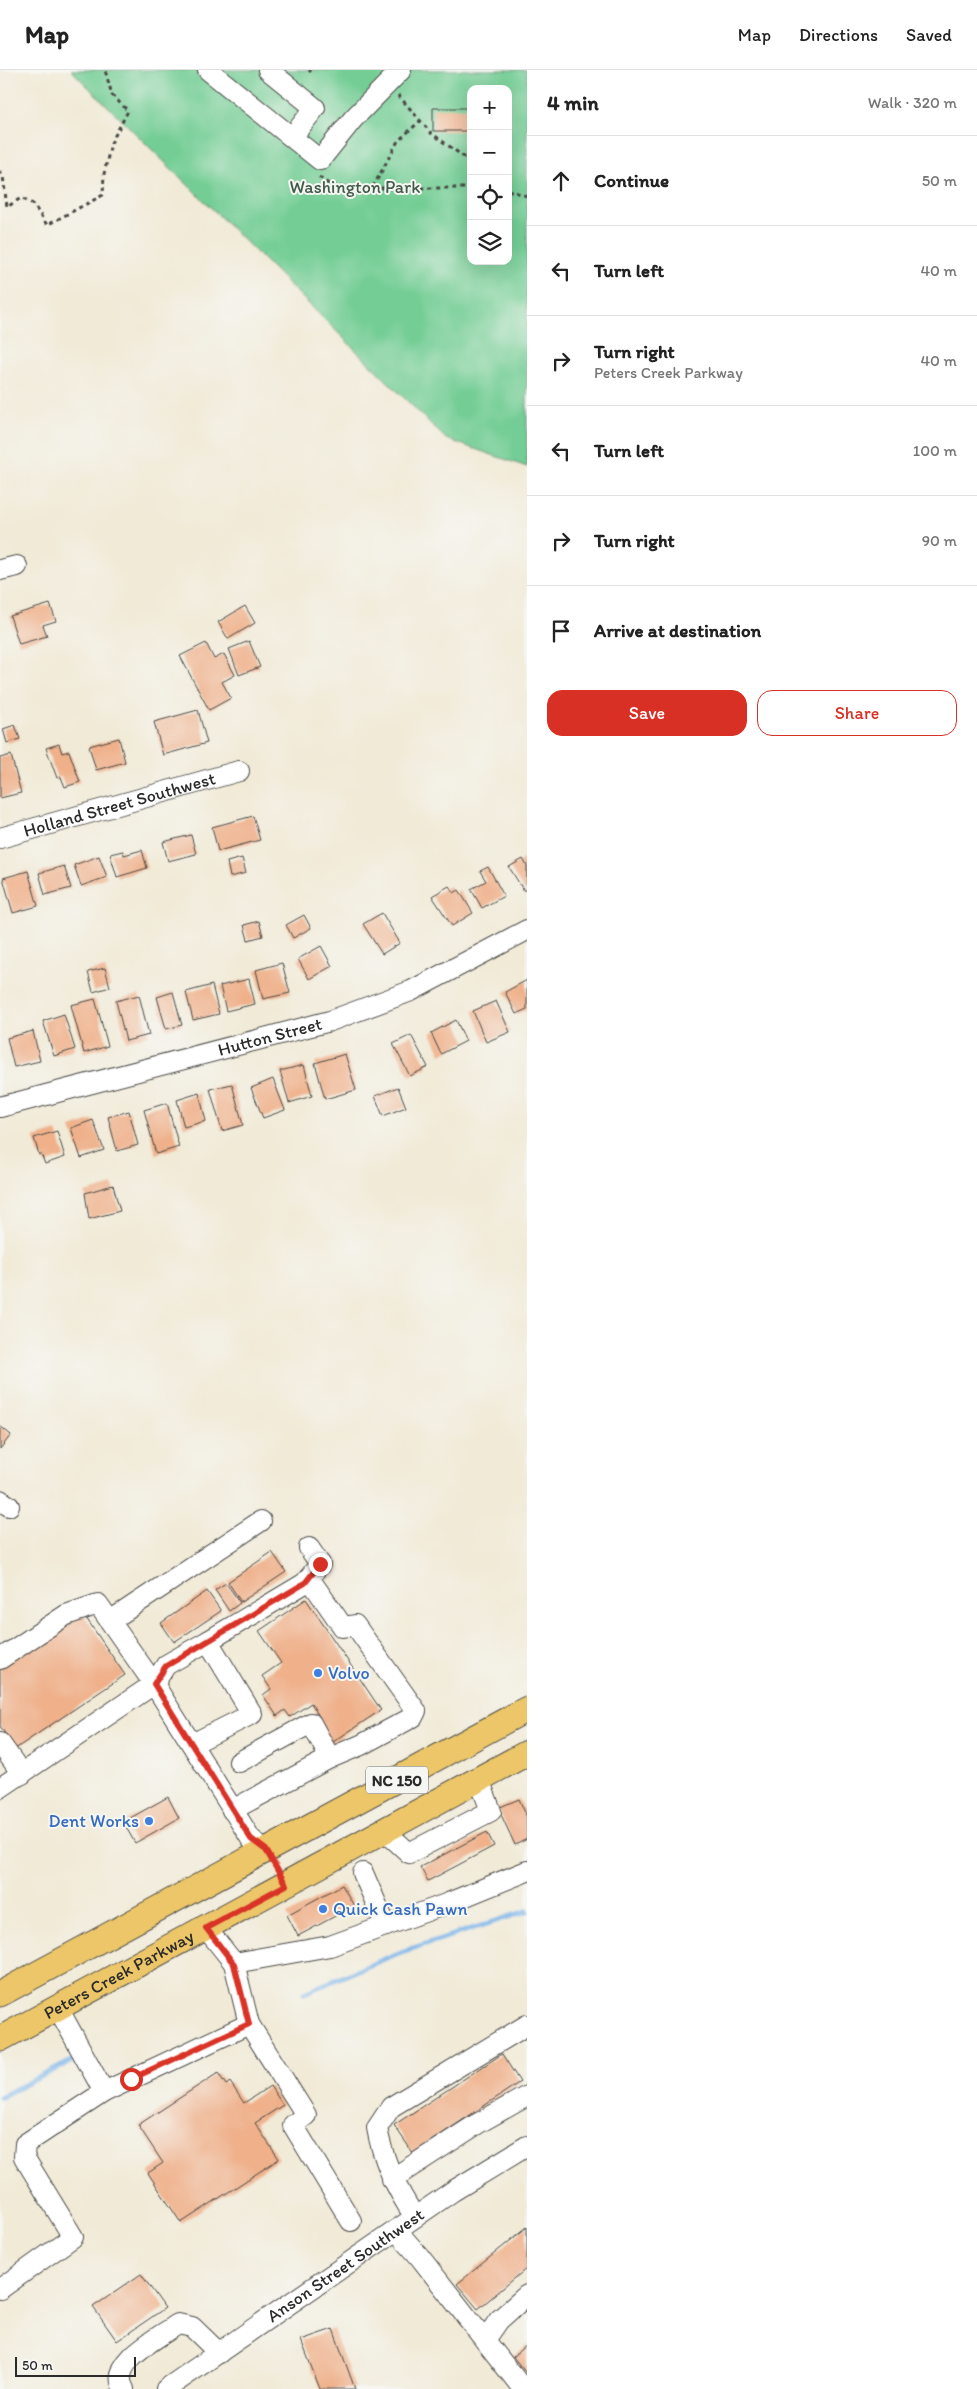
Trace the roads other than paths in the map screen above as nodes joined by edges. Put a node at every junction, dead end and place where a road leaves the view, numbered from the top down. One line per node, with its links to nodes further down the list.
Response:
1 (208, 70): 4 (street)
2 (268, 70): 4 (street)
3 (392, 75): 4 (street)
4 (292, 138)
5 (239, 771): 6 (street, Holland Street Southwest)
6 (0, 838)
7 (527, 930): 8 (street, Hutton Street)
8 (0, 1107)
9 (261, 1521): 12 (street)
10 (309, 1548): 11 (street)
11 (309, 1578): 13 (street); 21 (street)
12 (110, 1621): 14 (street); 15 (street)
13 (208, 1641): 15 (street); 19 (street)
14 (0, 1659)
15 (154, 1684): 19 (street); 23 (street)
16 (527, 1709): 17 (main road, NC 150)
17 (474, 1738): 24 (main road); 28 (main road, NC 150)
18 (0, 1743): 23 (street)
19 (192, 1744): 26 (street)
20 (527, 1753): 24 (main road, Peters Creek Parkway / NC 150)
21 (330, 1758): 22 (street); 26 (street)
22 (239, 1762)
23 (22, 1774): 25 (street)
24 (486, 1776): 27 (main road, Peters Creek Parkway / NC 150); 27 (street)
25 (0, 1788)
26 (232, 1810): 28 (street)
27 (385, 1831): 31 (main road, Peters Creek Parkway / NC 150)
28 (266, 1850): 31 (main road); 35 (main road, NC 150)
29 (527, 1870): 32 (street)
30 (363, 1874): 32 (street)
31 (286, 1885): 33 (main road, Peters Creek Parkway / NC 150)
32 (386, 1926): 34 (street)
33 (206, 1928): 34 (street); 37 (main road, Peters Creek Parkway / NC 150)
34 (234, 1964): 38 (street)
35 (39, 1972): 36 (main road, NC 150); 37 (main road)
36 (0, 1994)
37 (58, 2008): 40 (main road, Peters Creek Parkway / NC 150); 41 (street)
38 (249, 2024): 41 (street); 46 (street)
39 (527, 2025): 44 (street)
40 (0, 2039)
41 (104, 2092): 48 (street)
42 (527, 2096): 44 (street)
43 (527, 2146): 45 (street, Anson Street Southwest)
44 (392, 2179): 45 (street)
45 (415, 2217): 47 (street, Anson Street Southwest)
46 (351, 2221)
47 (396, 2230): 50 (street); 51 (street, Anson Street Southwest)
48 (0, 2289)
49 (527, 2295): 50 (street)
50 (485, 2340): 54 (street)
51 (219, 2353): 52 (street); 53 (street, Anson Street Southwest)
52 (124, 2389)
53 (166, 2389)
54 (523, 2389)

